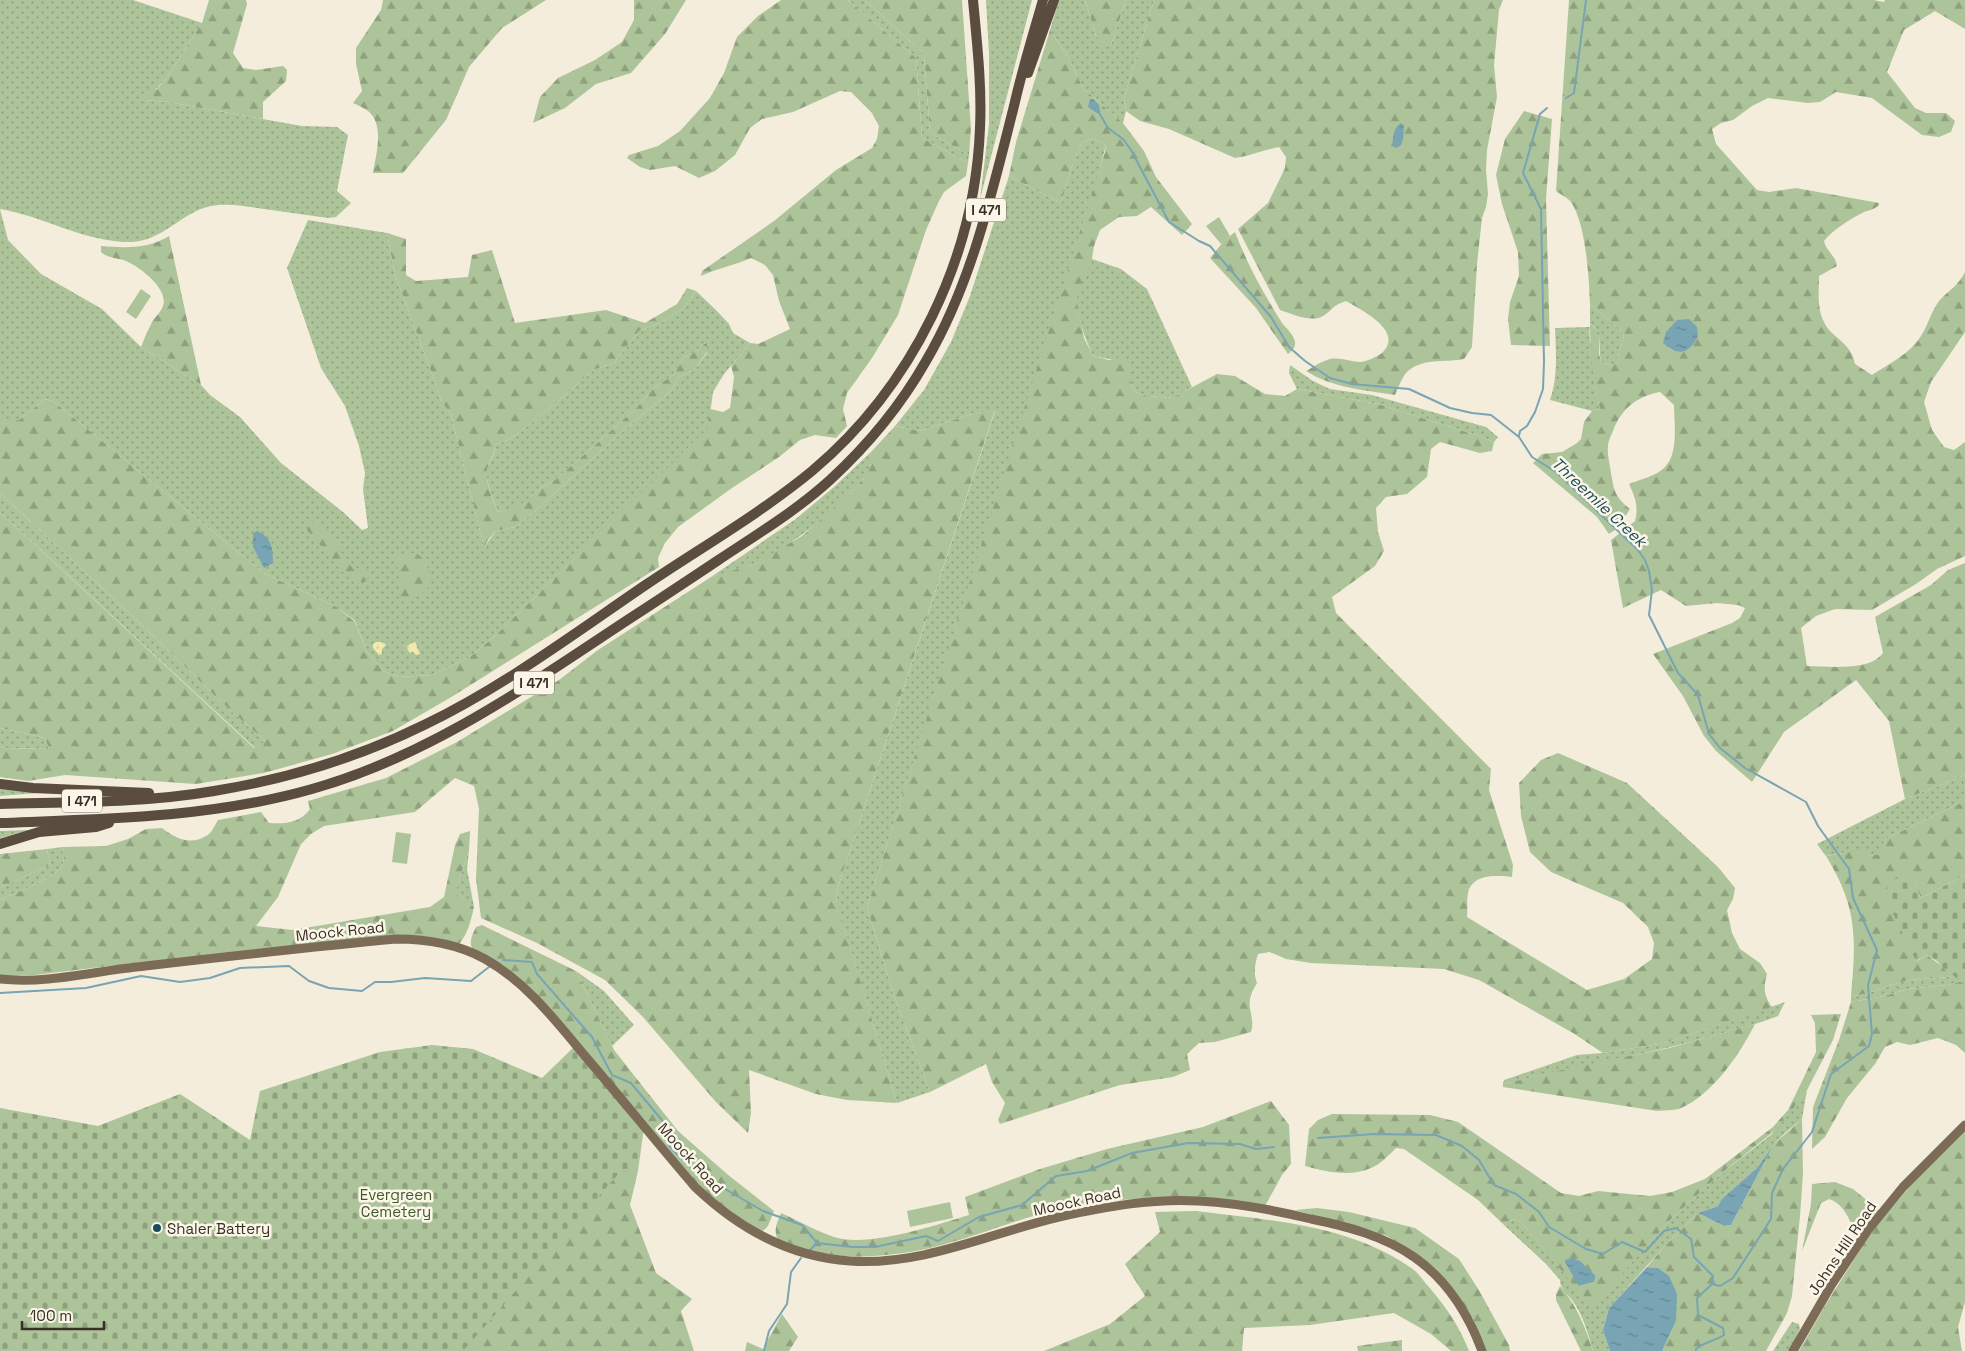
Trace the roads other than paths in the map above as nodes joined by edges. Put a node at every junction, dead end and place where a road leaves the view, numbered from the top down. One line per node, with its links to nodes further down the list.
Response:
1 (974, 0): 5 (highway, I 471)
2 (980, 0): 5 (highway)
3 (1043, 0): 6 (highway, I 471)
4 (1054, 0): 6 (highway)
5 (980, 90): 8 (highway, I 471)
6 (1015, 100): 10 (highway, I 471)
7 (0, 784): 8 (highway)
8 (165, 797): 9 (highway, I 471)
9 (0, 804)
10 (130, 818): 11 (highway, I 471); 12 (highway)
11 (0, 823)
12 (0, 844)
13 (0, 979): 15 (main road, Moock Road)
14 (1965, 1125): 16 (main road, Johns Hill Road)
15 (1482, 1351)
16 (1793, 1351)

